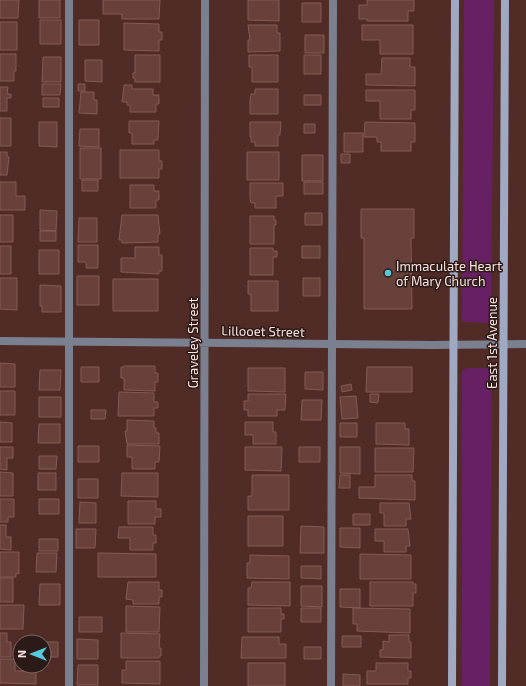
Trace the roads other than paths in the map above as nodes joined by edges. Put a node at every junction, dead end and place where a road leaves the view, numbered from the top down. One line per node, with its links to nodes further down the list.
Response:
1 (69, 0): 7 (street)
2 (205, 0): 8 (street, Graveley Street)
3 (333, 0): 9 (street)
4 (454, 0): 10 (main road)
5 (505, 0): 11 (main road, East 1st Avenue)
6 (0, 341): 7 (street, Lillooet Street)
7 (69, 341): 8 (street, Lillooet Street); 13 (street)
8 (205, 342): 9 (street, Lillooet Street); 14 (street, Graveley Street)
9 (330, 344): 10 (street, Lillooet Street); 15 (street)
10 (453, 344): 11 (street, Lillooet Street); 16 (main road)
11 (503, 344): 12 (street, Lillooet Street); 17 (main road, East 1st Avenue)
12 (526, 344)
13 (68, 686)
14 (204, 686)
15 (331, 686)
16 (452, 686)
17 (502, 686)

